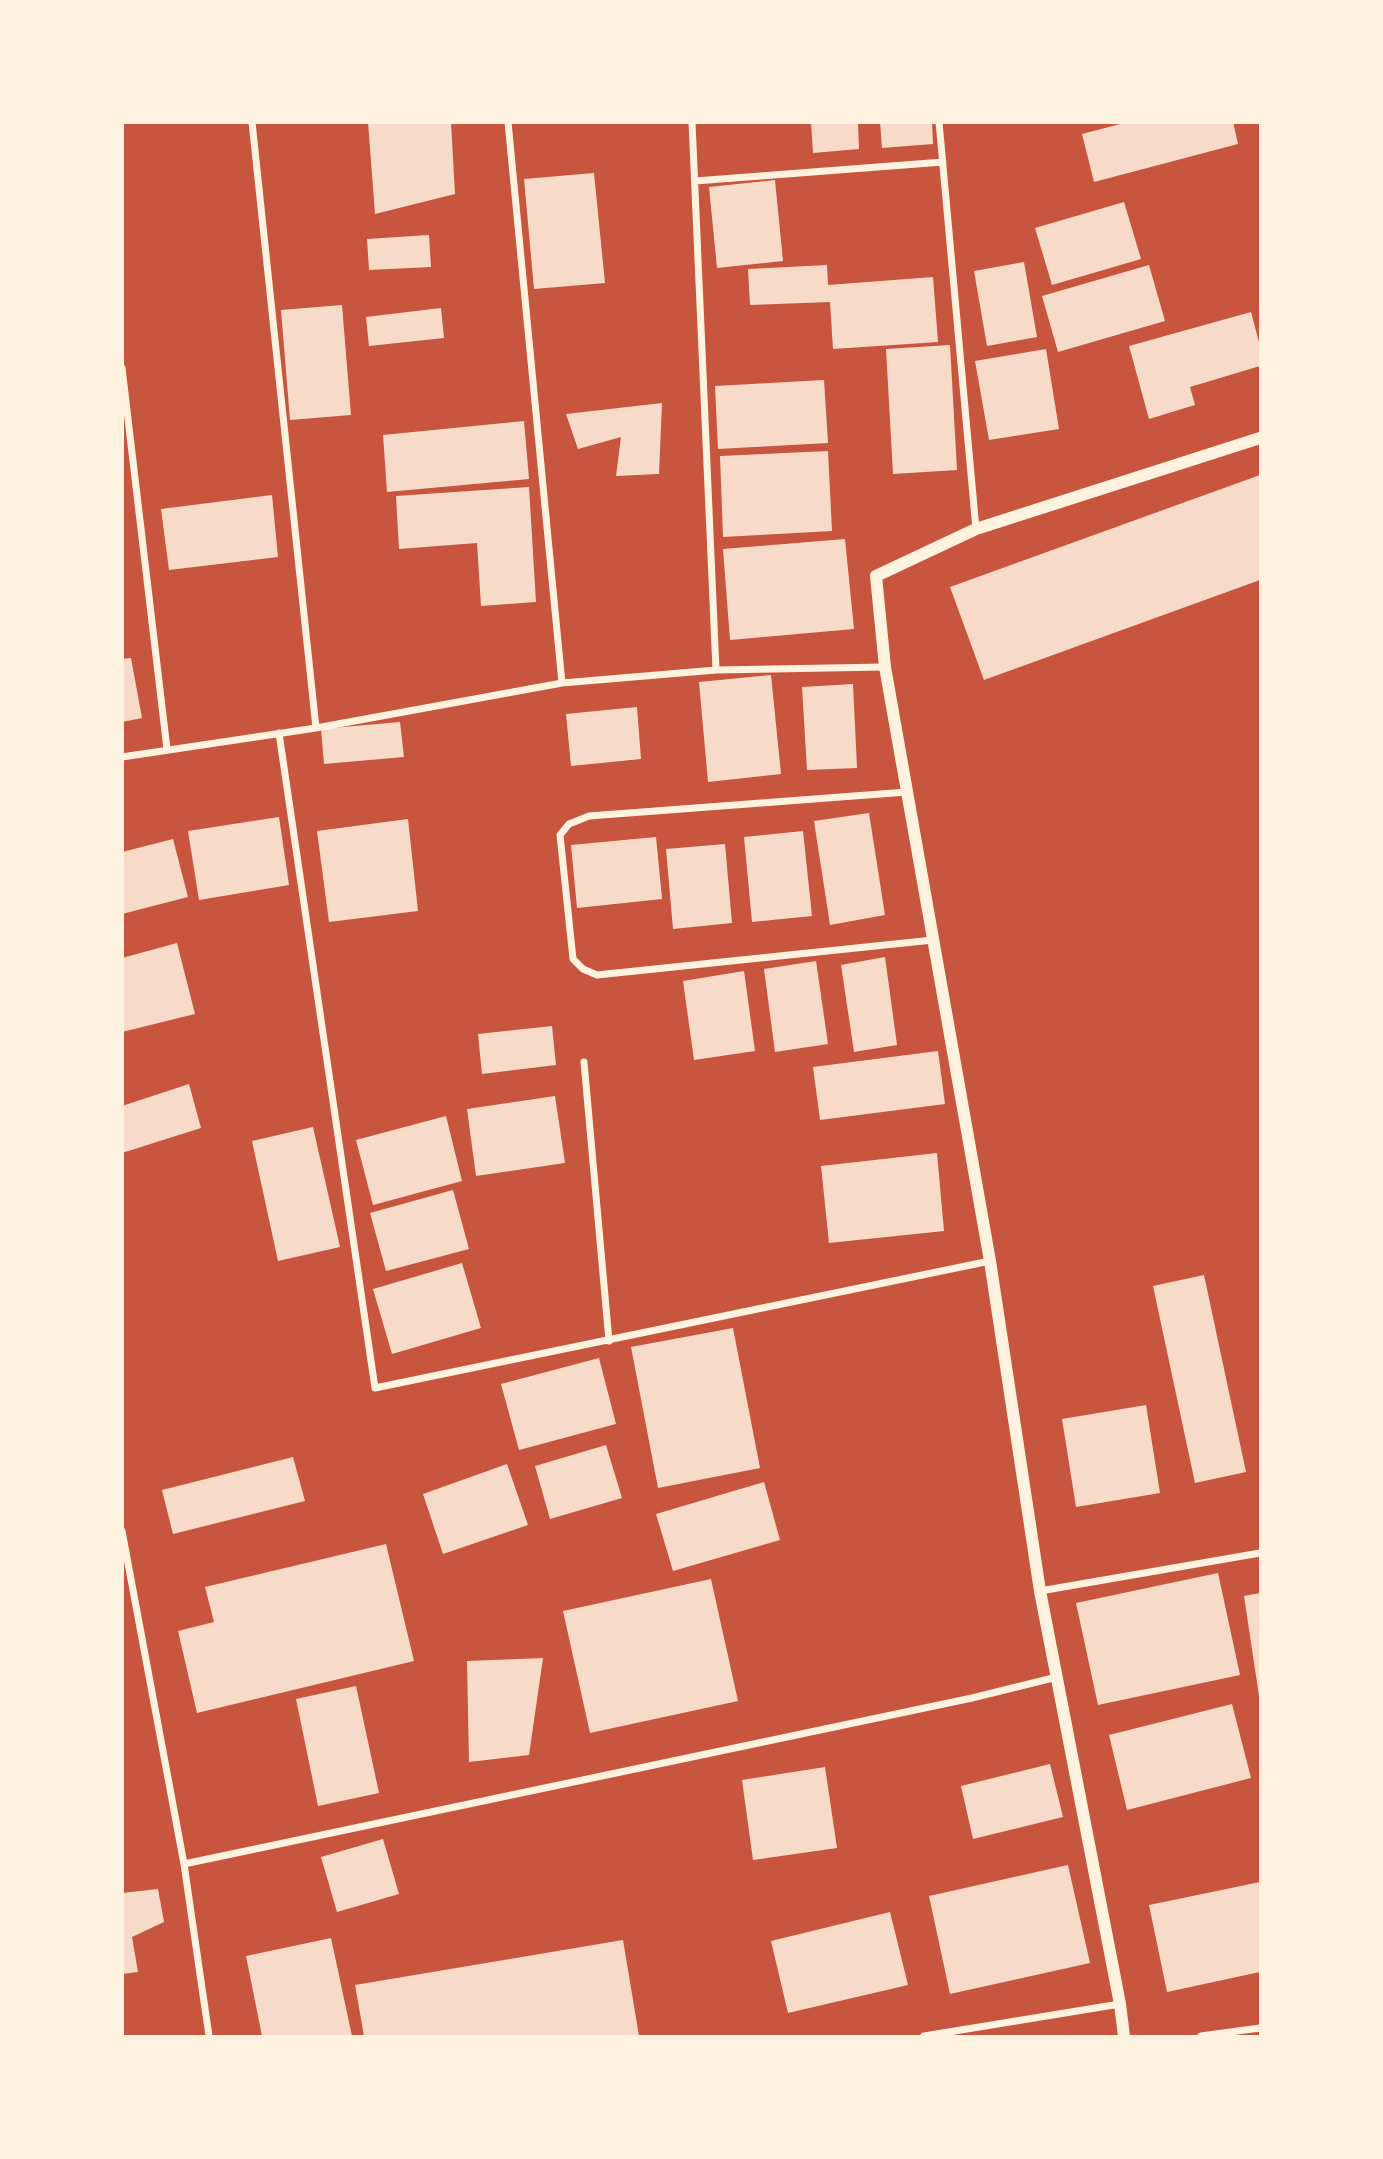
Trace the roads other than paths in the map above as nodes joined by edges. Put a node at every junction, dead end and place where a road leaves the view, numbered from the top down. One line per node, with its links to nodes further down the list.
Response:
1 (252, 122): 13 (street)
2 (508, 122): 12 (street)
3 (692, 122): 6 (street)
4 (939, 122): 5 (street)
5 (943, 162): 6 (street); 9 (street)
6 (695, 181): 11 (street)
7 (122, 368): 15 (street)
8 (1261, 438): 9 (street)
9 (976, 528): 10 (street)
10 (885, 667): 11 (street); 17 (street)
11 (716, 670): 12 (street)
12 (562, 684): 13 (street)
13 (316, 728): 14 (street)
14 (279, 733): 15 (street); 21 (street)
15 (167, 749): 16 (street)
16 (122, 757)
17 (907, 792): 18 (street); 18 (street)
18 (933, 940): 20 (street)
19 (584, 1062): 21 (street)
20 (990, 1261): 21 (street); 24 (street)
21 (609, 1341)
22 (122, 1531): 26 (street)
23 (1261, 1553): 24 (street)
24 (1040, 1591): 25 (street)
25 (1057, 1677): 26 (street); 27 (street)
26 (184, 1864): 29 (street)
27 (1120, 2004): 30 (street); 31 (street)
28 (1261, 2028): 32 (street)
29 (209, 2036)
30 (924, 2036)
31 (1124, 2036)
32 (1201, 2036)

